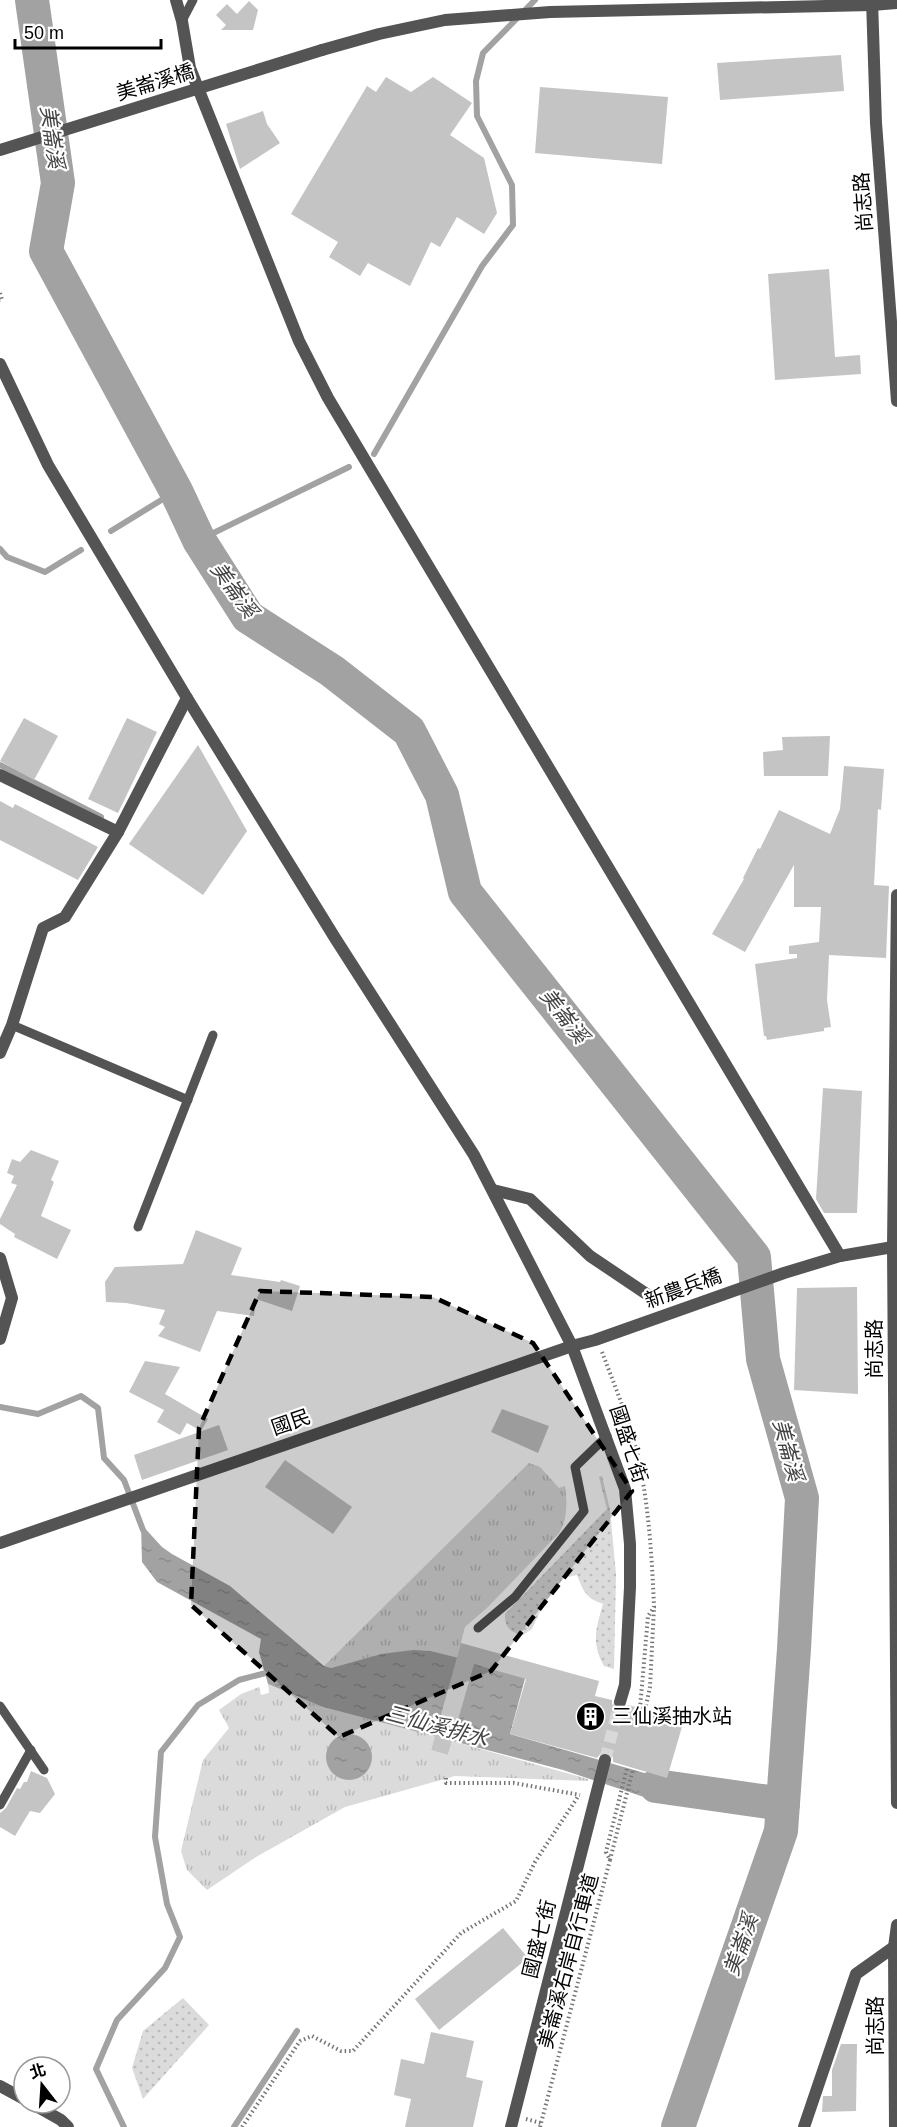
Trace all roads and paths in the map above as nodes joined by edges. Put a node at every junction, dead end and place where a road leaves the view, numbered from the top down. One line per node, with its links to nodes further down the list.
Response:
1 (176, 0): 5 (street)
2 (193, 0): 5 (lane)
3 (872, 2): 4 (street, 美崙溪橋); 6 (street, 美崙溪橋, bridge); 10 (street, 尚志路)
4 (897, 3)
5 (182, 21): 22 (street)
6 (0, 150)
7 (0, 293): 8 (path)
8 (0, 300)
9 (0, 364): 11 (street, 國盛七街)
10 (897, 401)
11 (187, 698): 13 (street); 19 (street, 國盛七街)
12 (0, 775): 13 (street)
13 (118, 832): 15 (street)
14 (897, 895): 21 (street, 尚志路)
15 (12, 1025): 17 (street); 18 (lane)
16 (213, 1035): 18 (lane)
17 (0, 1053)
18 (188, 1100): 20 (lane)
19 (493, 1190): 24 (street); 27 (street, 國盛七街)
20 (138, 1227)
21 (893, 1247): 22 (street, 新農兵橋); 43 (street, 尚志路)
22 (840, 1256): 26 (street, 新農兵橋)
23 (0, 1258): 25 (street)
24 (654, 1299)
25 (0, 1339)
26 (596, 1340): 27 (street, 國民)
27 (572, 1346): 28 (street, 國盛七街); 29 (street, 國民)
28 (607, 1436): 31 (lane); 32 (street, 國盛七街)
29 (0, 1543)
30 (654, 1607): 34 (path)
31 (478, 1628)
32 (620, 1702)
33 (0, 1706): 35 (lane)
34 (645, 1710)
35 (32, 1750): 39 (lane); 44 (lane)
36 (605, 1760): 42 (street, 國盛七街)
37 (627, 1768): 45 (path, 美崙溪右岸自行車道)
38 (633, 1769): 45 (path)
39 (44, 1770)
40 (446, 1778): 41 (path)
41 (579, 1795): 42 (path); 50 (path)
42 (596, 1798): 51 (street, 國盛七街)
43 (897, 1803)
44 (0, 1805)
45 (610, 1860): 52 (path, 美崙溪右岸自行車道)
46 (897, 1925): 47 (street, 尚志路)
47 (894, 1947): 53 (street); 54 (street, 尚志路)
48 (53, 2115): 49 (street)
49 (68, 2127)
50 (242, 2127)
51 (511, 2127)
52 (540, 2127)
53 (804, 2127)
54 (895, 2127)

